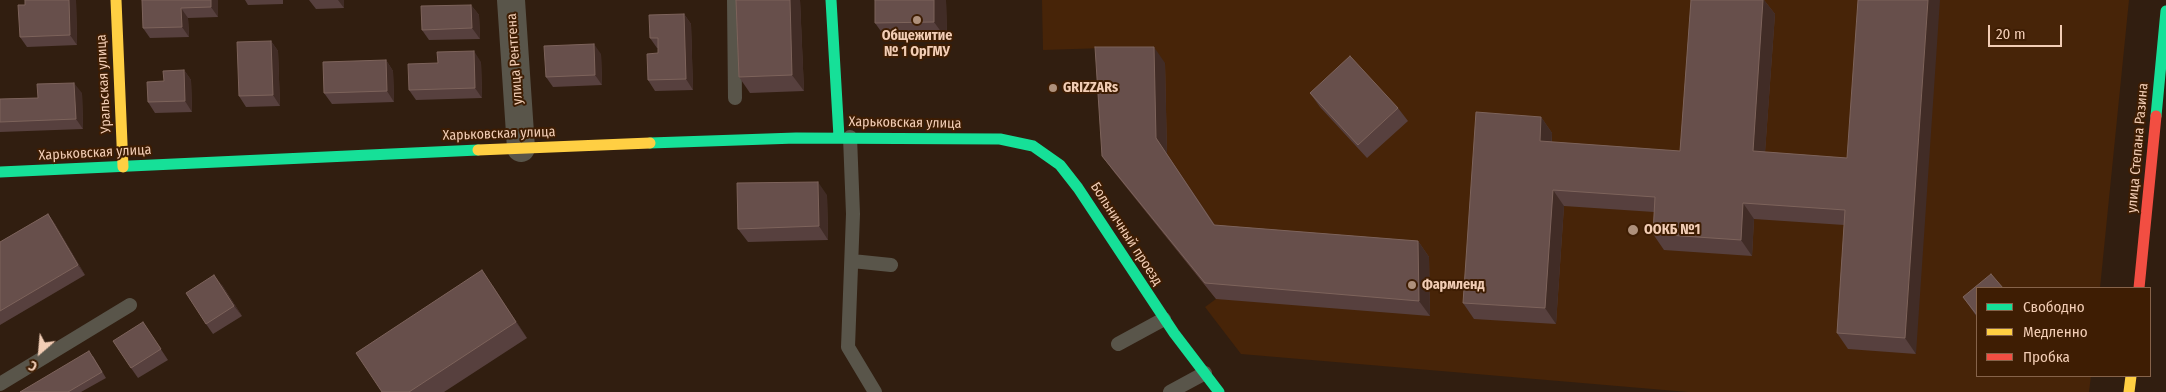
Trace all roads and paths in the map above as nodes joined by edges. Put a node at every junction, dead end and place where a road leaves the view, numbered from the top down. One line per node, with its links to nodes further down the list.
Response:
1 (116, 0): 10 (street, Уральская улица)
2 (511, 0): 9 (street, улица Рентгена)
3 (734, 0): 6 (lane)
4 (831, 0): 7 (street)
5 (2166, 11): 14 (street, улица Степана Разина)
6 (735, 98)
7 (844, 137): 8 (street, Харьковская улица); 9 (street, Харьковская улица); 12 (lane)
8 (1000, 139): 16 (street, Больничный проезд)
9 (521, 148): 10 (street, Харьковская улица)
10 (123, 166): 11 (street, Харьковская улица)
11 (0, 172)
12 (852, 261): 13 (lane); 22 (lane)
13 (892, 265)
14 (2139, 287)
15 (130, 305): 20 (lane)
16 (1164, 319): 17 (lane); 18 (street, Больничный проезд)
17 (1118, 344)
18 (1205, 373): 21 (street, Больничный проезд); 23 (lane); 24 (street, Больничный проезд)
19 (2131, 377): 25 (street)
20 (0, 384)
21 (1231, 387)
22 (875, 392)
23 (1170, 392)
24 (1219, 392)
25 (2129, 392)

